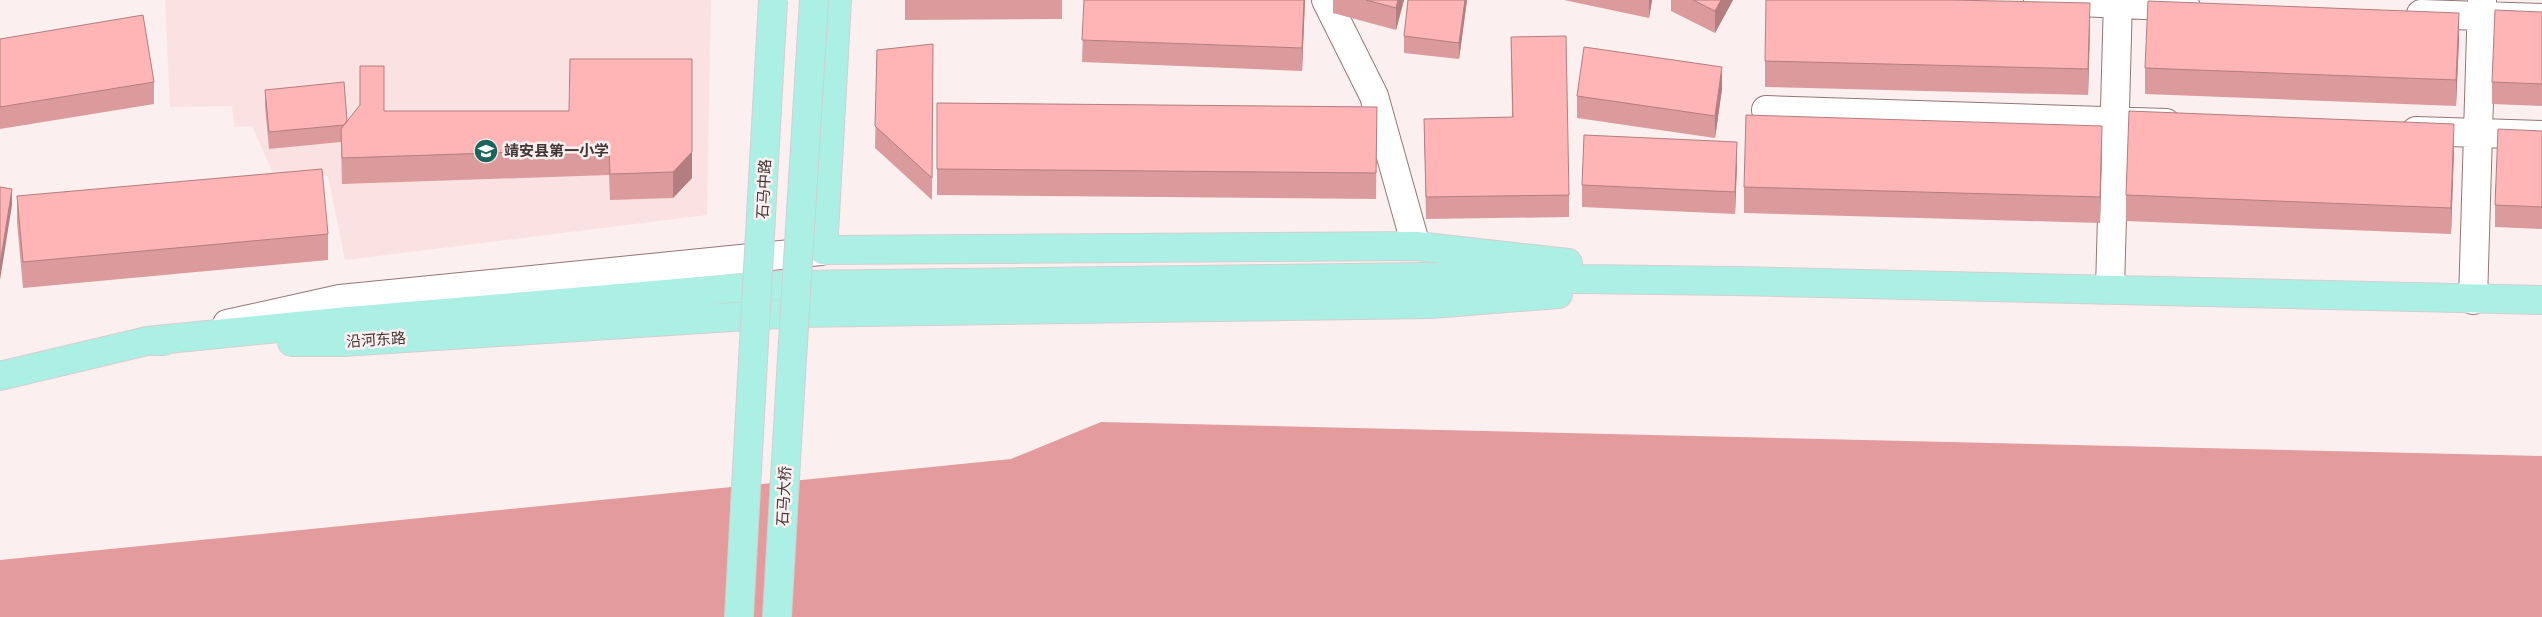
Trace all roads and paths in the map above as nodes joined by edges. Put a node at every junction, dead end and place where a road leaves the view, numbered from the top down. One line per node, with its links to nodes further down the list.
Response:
1 (773, 0): 21 (main road, 石马中路, bridge)
2 (814, 0): 20 (main road, bridge)
3 (837, 0): 18 (main road)
4 (1326, 0): 17 (street)
5 (2038, 0): 6 (street)
6 (2118, 2): 7 (street); 12 (street)
7 (2207, 8)
8 (2482, 8): 9 (street); 10 (street); 15 (street)
9 (2393, 13)
10 (2542, 18)
11 (1766, 110): 12 (street)
12 (2115, 121): 13 (street); 22 (street)
13 (2193, 124)
14 (2390, 130): 15 (street)
15 (2478, 133): 16 (street); 23 (street)
16 (2542, 135)
17 (1416, 246): 18 (main road); 19 (main road)
18 (823, 250): 28 (street)
19 (1734, 281): 20 (main road); 22 (main road); 25 (main road, 沿河东路)
20 (797, 285): 21 (main road); 25 (main road, bridge)
21 (759, 286): 26 (main road, 石马中路, bridge); 27 (main road)
22 (2110, 289): 23 (main road)
23 (2473, 300): 24 (main road)
24 (2542, 300)
25 (795, 313): 26 (main road, 沿河东路); 31 (main road, 石马大桥, bridge)
26 (756, 314): 27 (main road, 沿河东路); 30 (main road, 石马中路, bridge)
27 (340, 332): 28 (main road, 沿河东路)
28 (147, 341): 29 (main road, 沿河东路)
29 (3, 370)
30 (739, 617)
31 (777, 617)

